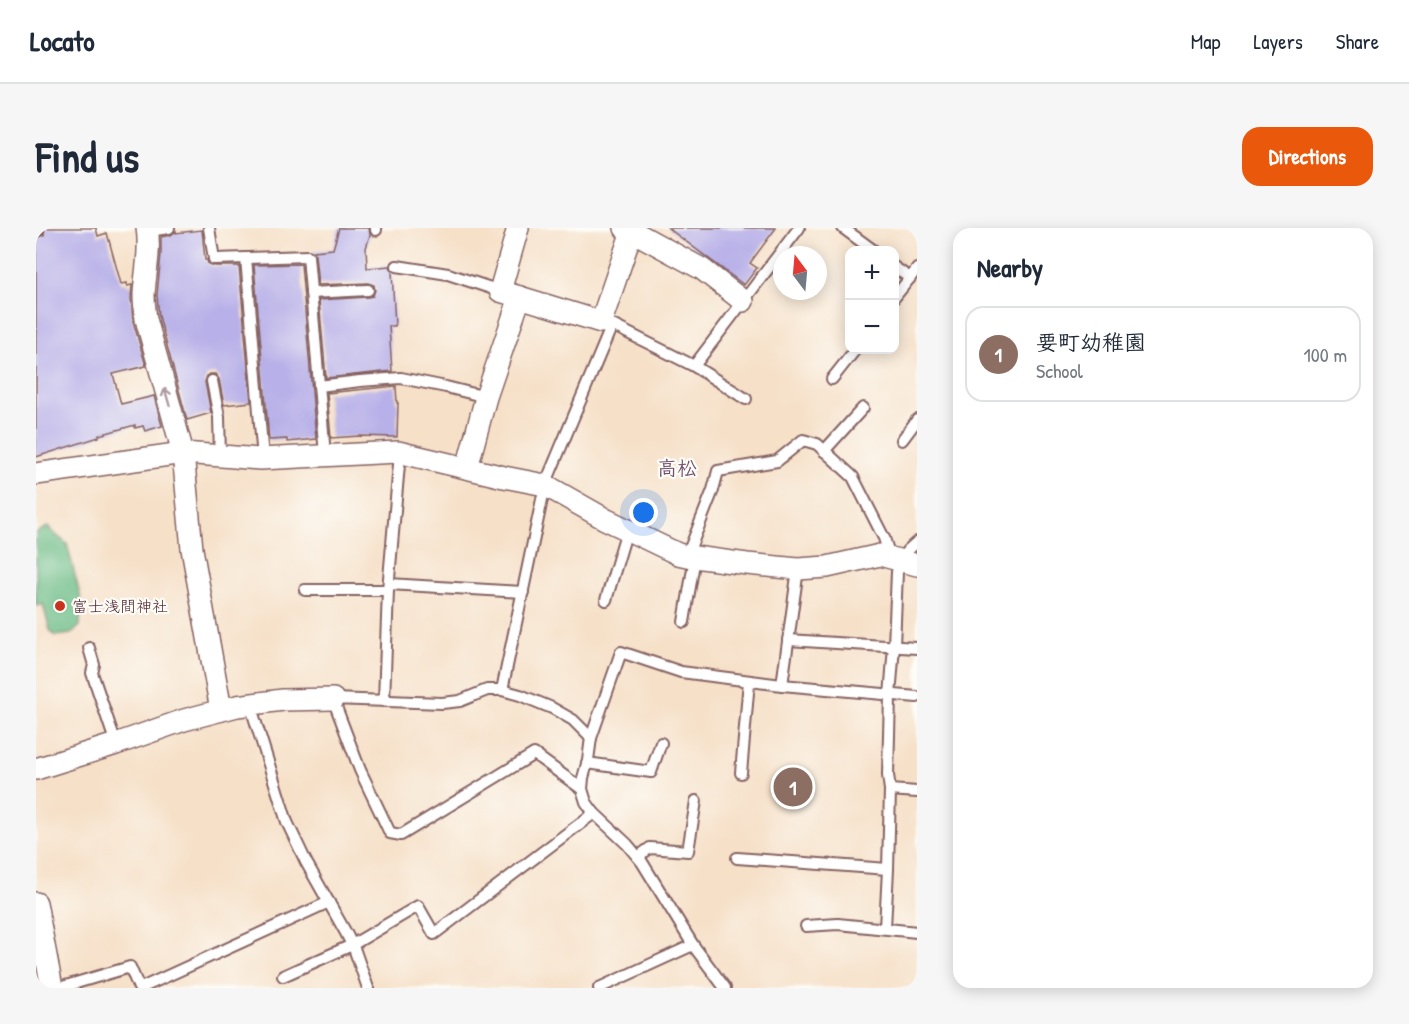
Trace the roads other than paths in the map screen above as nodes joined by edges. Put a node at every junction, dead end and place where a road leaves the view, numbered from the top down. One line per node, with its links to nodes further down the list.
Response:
1 (209, 228): 8 (lane)
2 (518, 228): 14 (street)
3 (799, 228): 15 (lane)
4 (843, 228): 7 (lane)
5 (155, 229): 28 (street, one-way to 5)
6 (628, 229): 15 (street); 16 (street)
7 (868, 246)
8 (246, 258): 13 (lane); 32 (lane)
9 (397, 266): 14 (lane)
10 (913, 273): 12 (lane)
11 (368, 290): 13 (lane)
12 (899, 291)
13 (311, 293): 21 (lane)
14 (510, 294): 16 (street); 22 (street)
15 (743, 301): 18 (lane)
16 (607, 323): 18 (lane); 35 (lane)
17 (852, 354): 19 (lane)
18 (694, 366): 23 (lane)
19 (832, 379)
20 (212, 381): 31 (lane)
21 (319, 386): 22 (lane); 30 (lane)
22 (486, 398): 33 (street)
23 (746, 399)
24 (862, 408): 27 (lane)
25 (917, 420): 26 (lane)
26 (902, 440)
27 (824, 450): 38 (lane); 39 (lane)
28 (183, 453): 31 (street); 34 (street); 58 (street)
29 (400, 453): 30 (street); 33 (street); 41 (lane)
30 (325, 455): 32 (street)
31 (220, 456): 32 (street)
32 (263, 459)
33 (467, 468): 35 (street)
34 (37, 470)
35 (545, 485): 36 (street); 43 (lane)
36 (627, 530): 38 (street); 44 (lane)
37 (917, 542): 39 (lane)
38 (691, 556): 40 (street); 45 (lane)
39 (903, 561): 40 (street); 47 (lane)
40 (798, 569): 46 (lane)
41 (388, 587): 42 (lane); 43 (lane); 56 (lane)
42 (305, 590)
43 (523, 592): 52 (lane)
44 (606, 600)
45 (684, 622)
46 (788, 640): 47 (lane); 51 (lane)
47 (894, 646): 49 (lane); 53 (lane)
48 (89, 648): 61 (lane)
49 (917, 648)
50 (749, 681): 51 (lane); 59 (lane); 64 (lane)
51 (782, 685): 53 (lane)
52 (502, 690): 56 (lane); 59 (lane)
53 (890, 696): 54 (lane); 66 (lane)
54 (917, 697)
55 (333, 699): 56 (lane); 57 (street); 65 (lane)
56 (384, 701)
57 (250, 704): 58 (street); 73 (lane)
58 (221, 710): 61 (street)
59 (591, 738): 62 (lane)
60 (661, 743): 62 (lane)
61 (116, 744): 63 (street)
62 (587, 763): 65 (lane)
63 (36, 769)
64 (741, 773)
65 (582, 789): 69 (lane)
66 (890, 790): 67 (lane); 72 (lane)
67 (917, 792)
68 (696, 801): 70 (lane)
69 (594, 813): 70 (lane); 78 (lane)
70 (638, 857): 79 (lane)
71 (737, 858): 72 (lane)
72 (888, 869): 76 (lane)
73 (329, 902): 78 (lane); 83 (lane)
74 (36, 903): 81 (street)
75 (806, 926): 76 (lane)
76 (885, 928): 77 (lane)
77 (917, 932)
78 (352, 945): 80 (lane); 84 (lane)
79 (693, 945): 85 (lane); 86 (lane)
80 (283, 976)
81 (52, 988)
82 (59, 988): 83 (lane)
83 (140, 988)
84 (368, 988)
85 (599, 988)
86 (725, 988)

